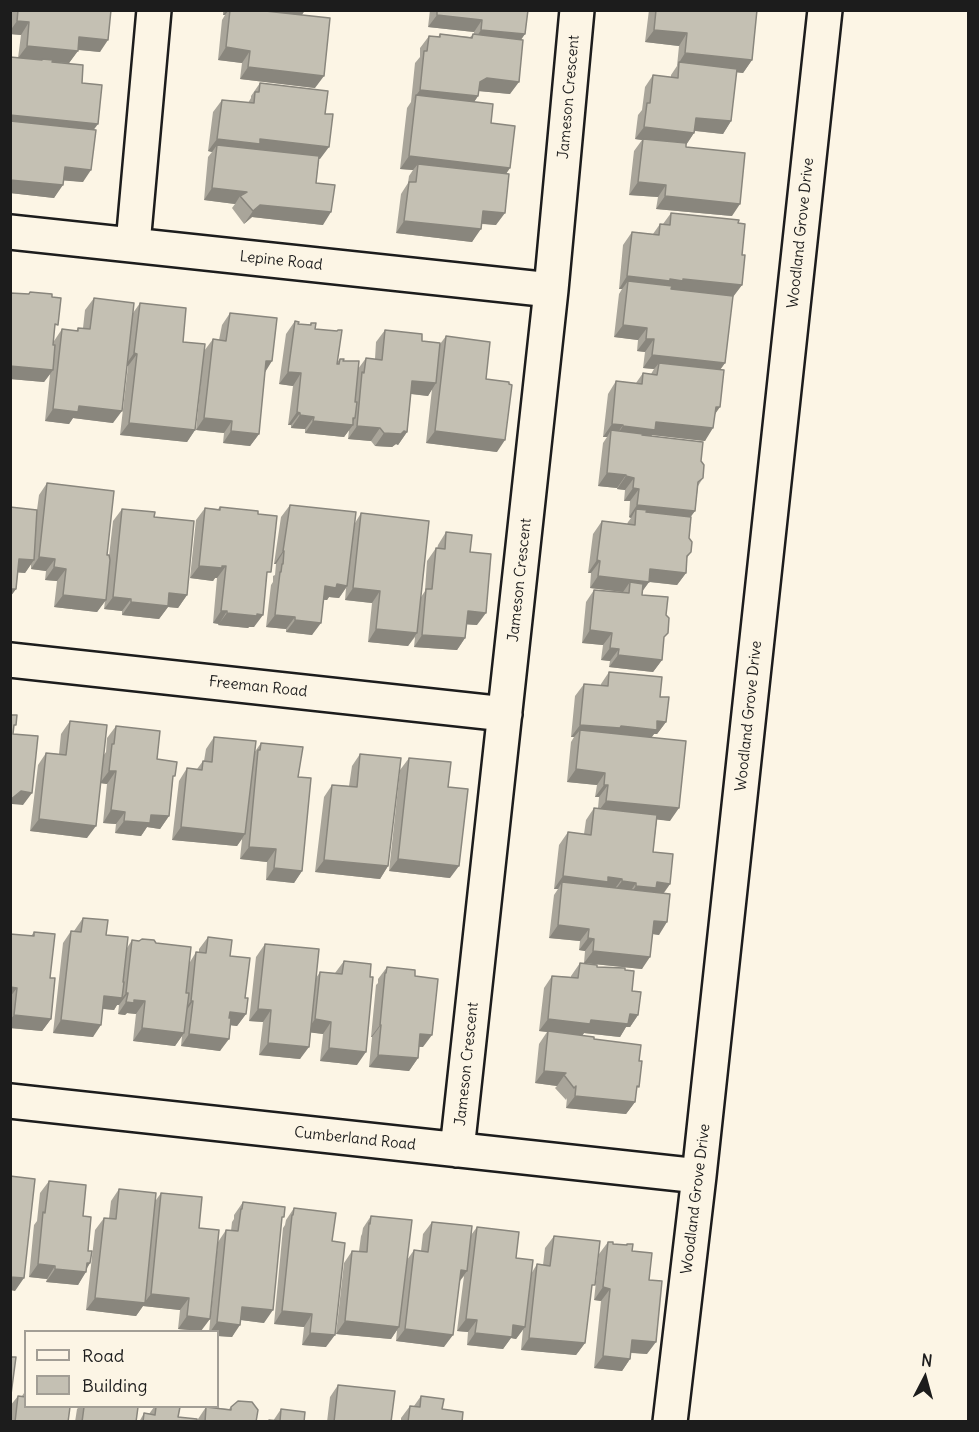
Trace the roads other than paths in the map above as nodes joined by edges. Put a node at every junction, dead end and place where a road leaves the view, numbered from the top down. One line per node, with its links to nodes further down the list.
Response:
1 (154, 10): 5 (street)
2 (577, 10): 6 (street, Jameson Crescent)
3 (825, 10): 11 (street, Woodland Grove Drive)
4 (10, 232): 5 (street, Lepine Road)
5 (134, 244): 6 (street, Lepine Road)
6 (551, 290): 8 (street, Jameson Crescent)
7 (10, 660): 8 (street, Freeman Road)
8 (505, 714): 10 (street, Jameson Crescent)
9 (10, 1101): 10 (street, Cumberland Road)
10 (457, 1150): 11 (street, Cumberland Road)
11 (699, 1176): 12 (street, Woodland Grove Drive)
12 (670, 1422)

